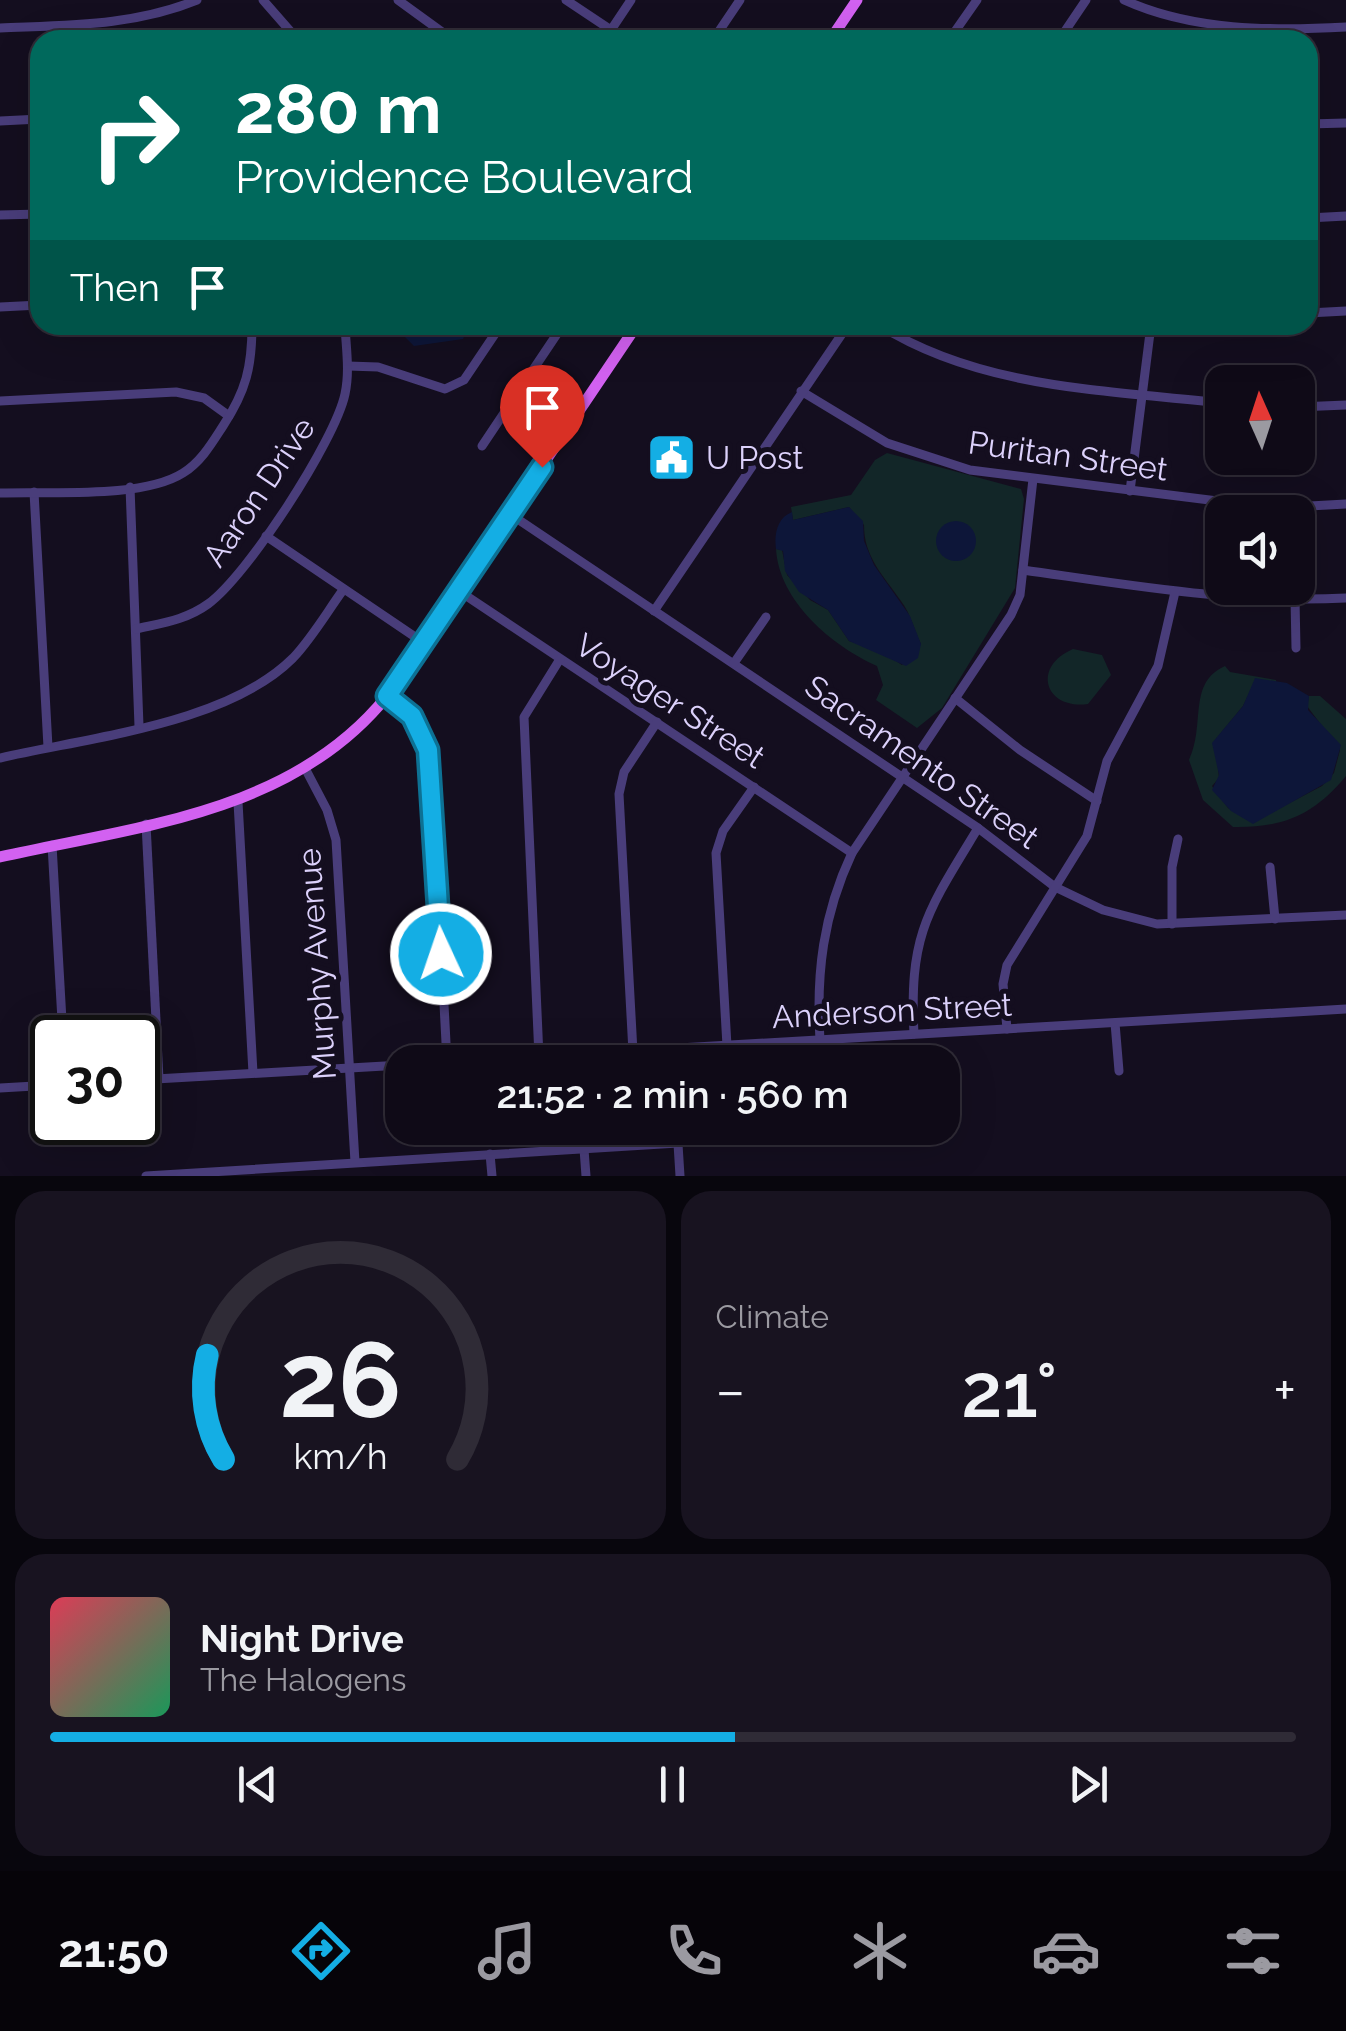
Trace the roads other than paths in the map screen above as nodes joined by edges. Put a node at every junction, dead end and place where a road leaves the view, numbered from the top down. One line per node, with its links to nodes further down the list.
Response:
1 (197, 0): 12 (street)
2 (264, 0): 13 (street)
3 (398, 0): 14 (street)
4 (566, 0): 15 (street)
5 (631, 0): 15 (street)
6 (740, 0): 16 (street)
7 (857, 0): 17 (main road)
8 (976, 0): 18 (street)
9 (1086, 0): 19 (street)
10 (1124, 0): 20 (street)
11 (1346, 27): 21 (street)
12 (0, 28)
13 (290, 30)
14 (439, 30)
15 (612, 30)
16 (720, 30)
17 (837, 30)
18 (956, 30)
19 (1066, 30)
20 (1269, 30)
21 (1294, 30)
22 (30, 120): 23 (street)
23 (0, 121)
24 (1346, 123): 25 (street)
25 (1318, 124)
26 (30, 214): 27 (street)
27 (0, 216)
28 (1346, 216): 29 (street)
29 (1318, 217)
30 (30, 306): 31 (street)
31 (0, 307)
32 (1346, 310): 33 (street)
33 (1318, 312)
34 (252, 335): 49 (street)
35 (346, 335): 42 (street, Aaron Drive)
36 (494, 335): 42 (street)
37 (557, 335): 50 (street)
38 (631, 335): 57 (main road)
39 (841, 335): 43 (street)
40 (899, 335): 44 (street)
41 (1150, 335): 44 (street)
42 (348, 366): 58 (street, Aaron Drive)
43 (802, 391): 51 (street, Puritan Street); 67 (street)
44 (1143, 394): 46 (street); 53 (street)
45 (0, 401): 49 (street)
46 (1205, 401)
47 (1346, 405): 48 (street)
48 (1315, 407)
49 (229, 416): 52 (street)
50 (482, 446)
51 (1033, 480): 53 (street, Puritan Street); 59 (street)
52 (130, 487): 54 (street); 69 (street)
53 (1130, 491): 56 (street, Puritan Street)
54 (34, 492): 55 (street); 78 (street)
55 (0, 494)
56 (1346, 504)
57 (510, 514): 61 (main road); 67 (street, Sacramento Street)
58 (266, 536): 60 (street); 69 (street, Aaron Drive)
59 (1023, 570): 62 (street); 75 (street)
60 (343, 590): 70 (street); 77 (street)
61 (459, 592): 70 (main road); 72 (street, Voyager Street)
62 (1176, 592): 63 (street); 83 (street)
63 (1205, 594)
64 (1346, 598): 65 (street)
65 (1315, 599)
66 (1294, 605): 71 (street)
67 (654, 611): 73 (street, Sacramento Street)
68 (766, 617): 73 (street)
69 (136, 628): 77 (street)
70 (424, 642): 74 (main road)
71 (1296, 648)
72 (560, 658): 76 (street, Voyager Street); 104 (street)
73 (734, 663): 81 (street, Sacramento Street)
74 (387, 696): 80 (main road); 103 (street)
75 (955, 698): 81 (street); 83 (street)
76 (657, 722): 82 (street, Voyager Street); 105 (street)
77 (140, 726): 78 (street)
78 (48, 747): 79 (street)
79 (0, 758)
80 (306, 770): 84 (main road); 109 (street, Murphy Avenue)
81 (902, 777): 86 (street, Sacramento Street); 89 (street)
82 (754, 786): 89 (street, Voyager Street); 106 (street)
83 (1096, 801): 92 (street)
84 (238, 802): 85 (main road); 111 (street)
85 (146, 824): 88 (main road); 98 (street)
86 (978, 828): 92 (street, Sacramento Street); 101 (street)
87 (1178, 839): 95 (street)
88 (52, 845): 90 (main road); 97 (street)
89 (852, 853): 102 (street)
90 (0, 857)
91 (1270, 867): 94 (street)
92 (1055, 887): 95 (street, Sacramento Street); 100 (street)
93 (1346, 915): 94 (street, Sacramento Street)
94 (1275, 919): 95 (street, Sacramento Street)
95 (1172, 924)
96 (1346, 1009): 99 (street, Anderson Street)
97 (62, 1015)
98 (155, 1015)
99 (1115, 1023): 100 (street, Anderson Street); 110 (street)
100 (1007, 1029): 101 (street, Anderson Street)
101 (914, 1034): 102 (street, Anderson Street)
102 (820, 1040): 107 (street, Anderson Street)
103 (443, 1045)
104 (538, 1045)
105 (633, 1045)
106 (727, 1045)
107 (742, 1045)
108 (385, 1066): 109 (street)
109 (349, 1068): 111 (street); 119 (street, Murphy Avenue)
110 (1118, 1071)
111 (253, 1074): 112 (street)
112 (160, 1079)
113 (30, 1086): 114 (street)
114 (0, 1088)
115 (640, 1145): 117 (street)
116 (678, 1145): 123 (street)
117 (584, 1148): 118 (street); 122 (street)
118 (490, 1154): 119 (street); 121 (street)
119 (354, 1162): 120 (street)
120 (146, 1176)
121 (492, 1176)
122 (586, 1176)
123 (680, 1176)

